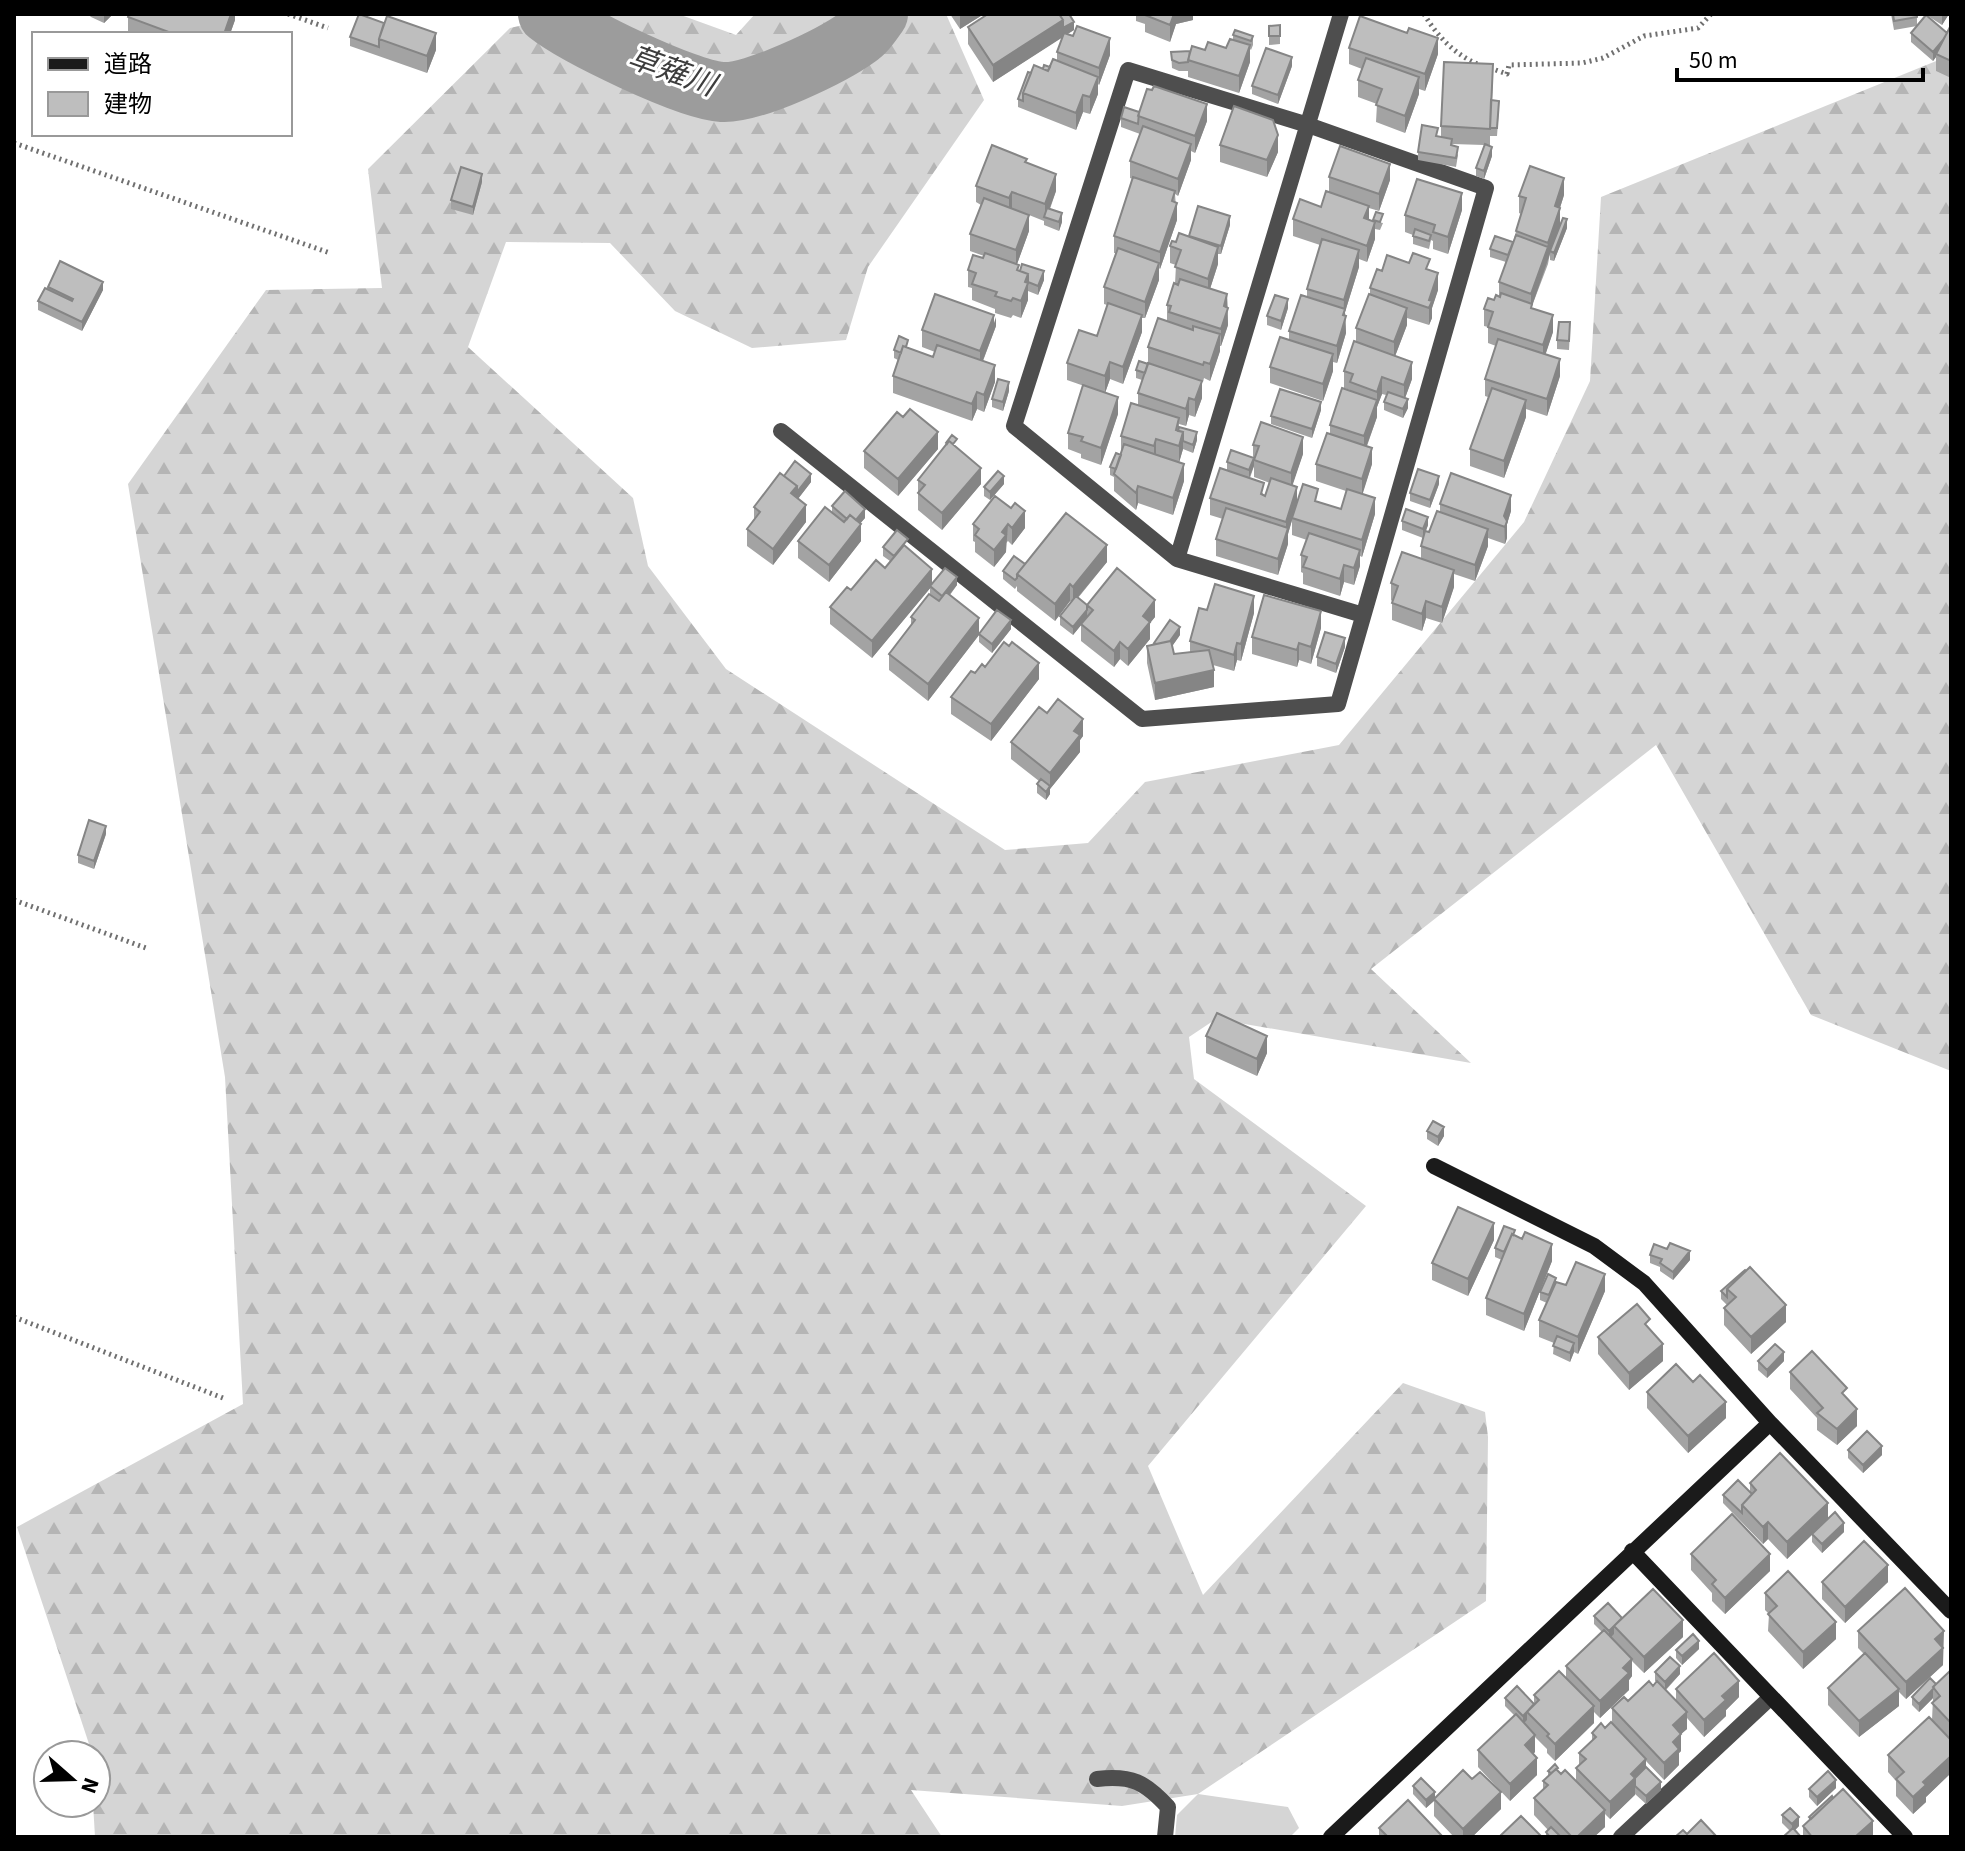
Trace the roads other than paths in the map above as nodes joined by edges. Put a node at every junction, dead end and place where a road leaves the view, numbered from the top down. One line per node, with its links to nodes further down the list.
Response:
1 (1341, 14): 2 (street)
2 (1308, 125): 4 (street); 4 (street); 5 (street)
3 (781, 431): 5 (street)
4 (1177, 559): 5 (street)
5 (1363, 615)
6 (1434, 1166): 7 (street)
7 (1770, 1423): 8 (street); 9 (street)
8 (1632, 1551): 10 (street); 13 (street)
9 (1951, 1611)
10 (1770, 1698): 14 (street); 15 (street)
11 (1097, 1779): 12 (street)
12 (1165, 1837)
13 (1331, 1837)
14 (1621, 1837)
15 (1905, 1837)

